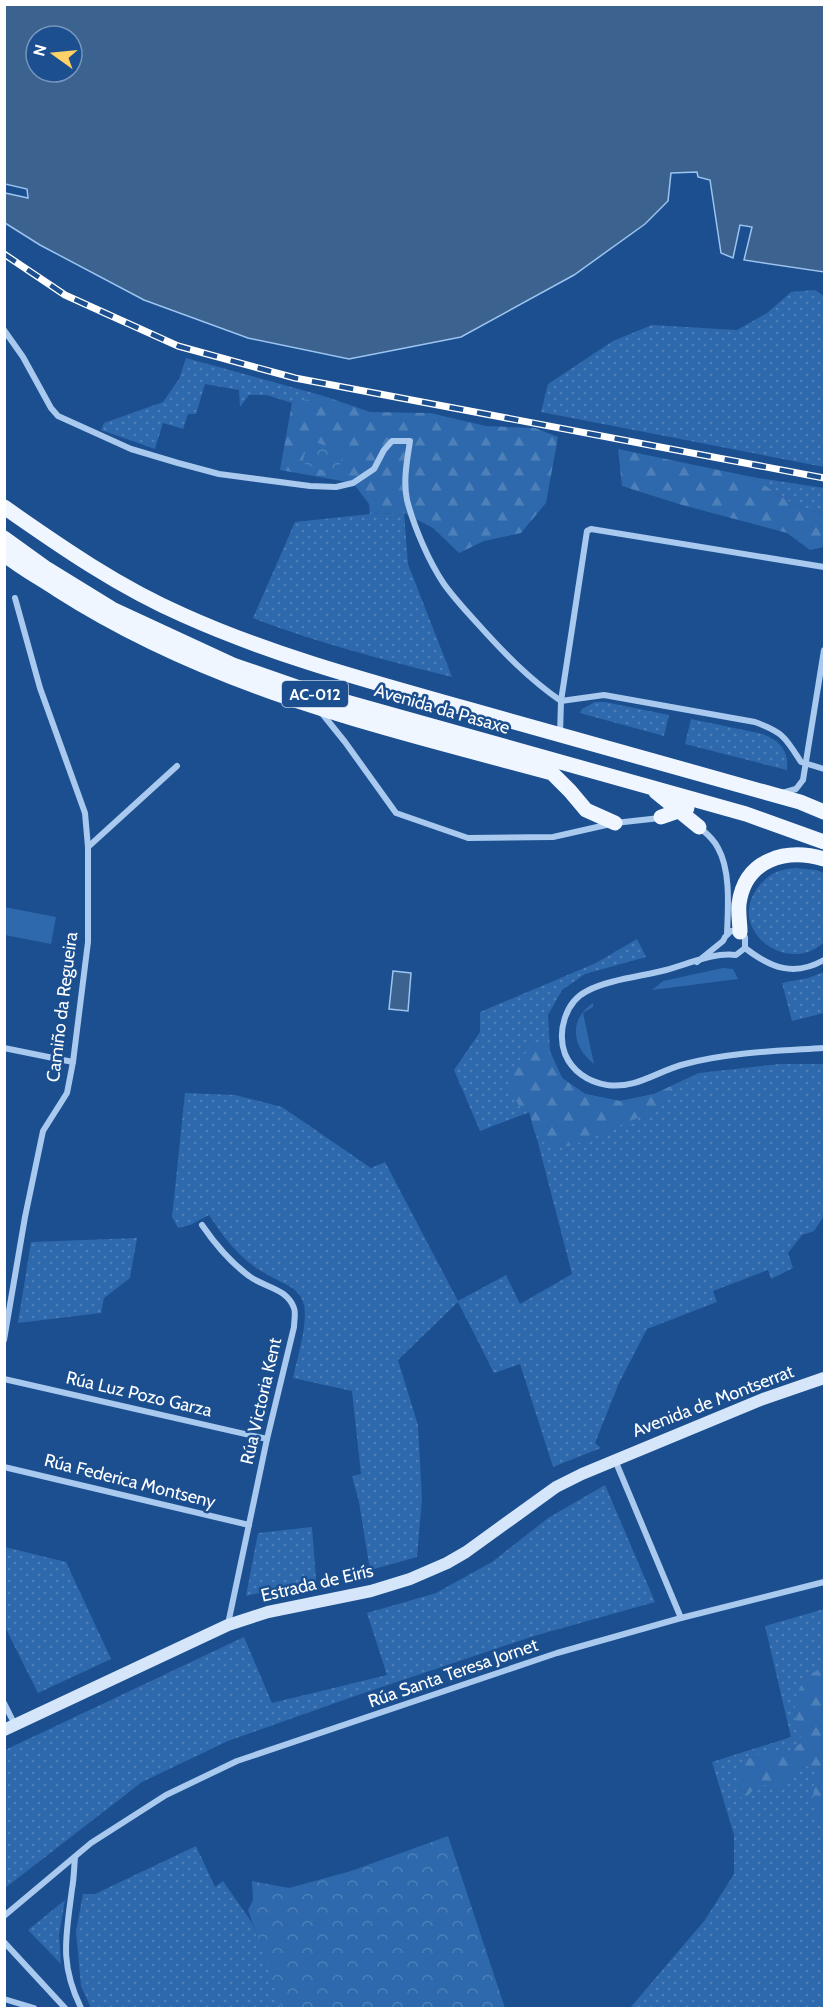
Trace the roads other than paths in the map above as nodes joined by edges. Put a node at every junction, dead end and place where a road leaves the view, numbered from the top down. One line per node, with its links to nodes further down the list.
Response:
1 (4, 330): 8 (street)
2 (4, 507): 10 (main road, Avenida da Pasaxe / AC-012)
3 (4, 538): 14 (main road, Avenida da Pasaxe / AC-012)
4 (4, 554): 9 (main road)
5 (825, 567): 8 (street)
6 (15, 598): 23 (street, Camiño da Regueira)
7 (825, 650): 11 (street)
8 (561, 701): 10 (street); 11 (street)
9 (317, 708): 20 (main road); 20 (street)
10 (560, 735): 15 (main road, Avenida da Pasaxe / AC-012)
11 (806, 765): 13 (street); 15 (street)
12 (177, 766): 23 (street)
13 (825, 769)
14 (651, 788): 16 (main road, Avenida da Pasaxe); 17 (main road)
15 (770, 794): 18 (main road, Avenida da Pasaxe / AC-012)
16 (700, 801): 17 (main road); 22 (main road, Avenida da Pasaxe)
17 (680, 811): 19 (main road); 21 (main road)
18 (825, 812)
19 (662, 817): 20 (street); 21 (street)
20 (615, 823)
21 (699, 827): 25 (street)
22 (825, 842)
23 (88, 847): 33 (street, Camiño da Regueira)
24 (825, 859): 25 (main road)
25 (734, 933): 26 (street); 27 (street)
26 (723, 941): 28 (street); 30 (street)
27 (745, 948): 28 (street); 29 (street)
28 (728, 953): 30 (street)
29 (825, 960)
30 (697, 962): 32 (street)
31 (4, 1048): 33 (street)
32 (825, 1048)
33 (73, 1062): 35 (street, Camiño da Regueira)
34 (202, 1225): 38 (street, Rúa Victoria Kent)
35 (4, 1340)
36 (825, 1378): 39 (street, Avenida de Montserrat)
37 (4, 1379): 38 (street, Rúa Luz Pozo Garza)
38 (267, 1439): 41 (street, Rúa Victoria Kent)
39 (615, 1459): 43 (street); 44 (street, Estrada de Eirís)
40 (4, 1467): 41 (street, Rúa Federica Montseny)
41 (249, 1525): 44 (street, Rúa Victoria Kent)
42 (825, 1582): 43 (street, Rúa Santa Teresa Jornet)
43 (681, 1618): 47 (street, Rúa Santa Teresa Jornet)
44 (228, 1625): 46 (street, Estrada de Eirís)
45 (4, 1702): 46 (street, Estrada de Eirís)
46 (10, 1728)
47 (75, 1856): 48 (street, Rúa Santa Teresa Jornet); 53 (street)
48 (4, 1916)
49 (4, 1942): 52 (street)
50 (4, 1998): 51 (street)
51 (31, 2008)
52 (65, 2008)
53 (81, 2008)

